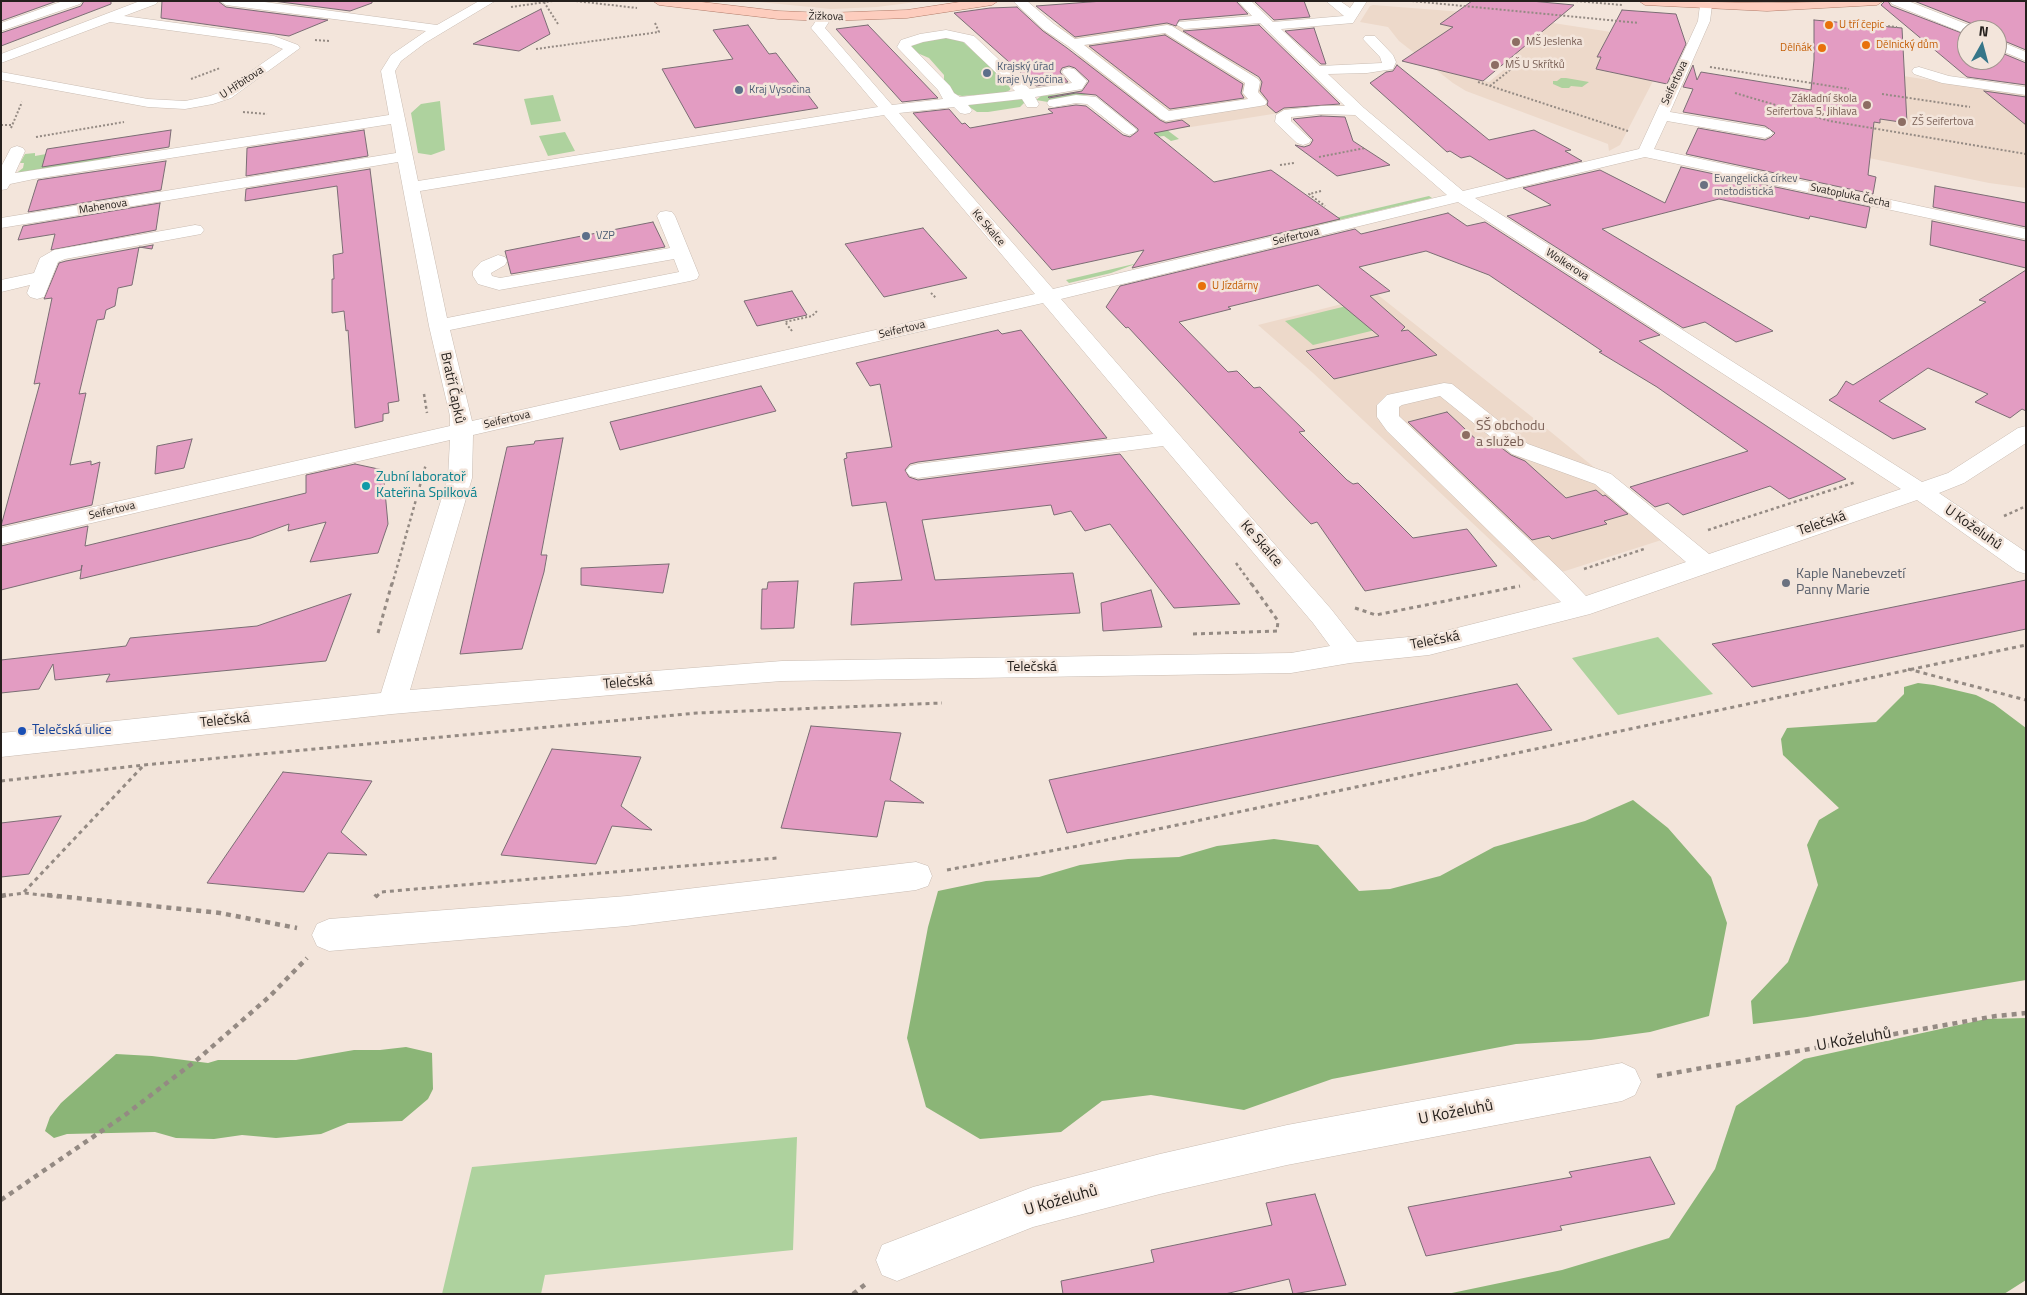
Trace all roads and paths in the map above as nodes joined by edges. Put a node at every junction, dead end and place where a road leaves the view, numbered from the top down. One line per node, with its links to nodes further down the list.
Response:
1 (76, 1): 31 (street)
2 (152, 1): 24 (street, U Hřbitova)
3 (226, 1): 32 (street)
4 (490, 1): 32 (street, Bratří Čapků)
5 (553, 1): 27 (path)
6 (576, 1): 18 (path)
7 (615, 1): 18 (path)
8 (659, 1): 23 (main road, Žižkova)
9 (992, 1): 23 (main road, Žižkova)
10 (1019, 1): 38 (street)
11 (1244, 1): 26 (street, Wolkerova)
12 (1332, 1): 22 (street)
13 (1362, 1): 22 (street)
14 (1412, 1): 28 (path)
15 (1645, 1): 20 (main road)
16 (1878, 1): 19 (main road)
17 (1896, 1): 30 (street)
18 (609, 4): 21 (path)
19 (1740, 4): 20 (main road)
20 (1706, 6): 61 (street, Seifertova)
21 (638, 8)
22 (1350, 15): 26 (street)
23 (826, 17): 59 (street, Ke Skalce)
24 (110, 18): 41 (street, U Hřbitova); 48 (street, U Hřbitova)
25 (654, 22): 39 (path)
26 (1265, 22): 29 (street); 45 (street, Wolkerova)
27 (558, 24)
28 (1644, 24)
29 (1184, 25)
30 (1957, 25)
31 (1, 27)
32 (439, 29): 62 (street, Bratří Čapků)
33 (2007, 36): 34 (street)
34 (2013, 36)
35 (1370, 39): 45 (street)
36 (315, 40): 37 (path)
37 (330, 41)
38 (1073, 43): 38 (street)
39 (536, 49)
40 (2007, 50): 42 (street)
41 (1, 59)
42 (2025, 60)
43 (1516, 65): 50 (path)
44 (1710, 67): 51 (path)
45 (1316, 70): 55 (street, Wolkerova)
46 (1918, 71): 52 (street)
47 (1069, 72): 53 (street)
48 (1, 76)
49 (1478, 82): 50 (path)
50 (1490, 86): 67 (path)
51 (1849, 89)
52 (2026, 91)
53 (1026, 93): 57 (street); 57 (street); 66 (street)
54 (1735, 93): 75 (path)
55 (1343, 96): 56 (street); 60 (street, Wolkerova)
56 (1319, 98)
57 (957, 101): 59 (street); 63 (street)
58 (22, 107): 65 (path)
59 (887, 110): 82 (street); 94 (street, Ke Skalce)
60 (1359, 111): 70 (street); 84 (street, Wolkerova)
61 (1661, 115): 68 (street); 74 (street, Seifertova)
62 (398, 118): 71 (street); 76 (street, Bratří Čapků)
63 (951, 119)
64 (127, 122): 69 (path)
65 (1, 124)
66 (1129, 130)
67 (1631, 132)
68 (1764, 133)
69 (41, 136)
70 (1303, 140)
71 (193, 145): 77 (street); 81 (street)
72 (1367, 148): 78 (path)
73 (16, 152): 81 (street)
74 (1645, 152): 84 (street, Seifertova); 89 (street, Svatopluka Čecha)
75 (2026, 154)
76 (405, 156): 82 (street, Bratří Čapků); 87 (street, Mahenova)
77 (115, 157)
78 (1319, 158)
79 (1299, 162): 80 (path)
80 (1280, 165)
81 (2, 182)
82 (412, 188): 97 (street, Bratří Čapků)
83 (1321, 191): 85 (path)
84 (1462, 197): 94 (street, Seifertova); 105 (street, Wolkerova)
85 (1330, 210)
86 (666, 216): 90 (street)
87 (1, 223)
88 (195, 230): 93 (street)
89 (2026, 234)
90 (680, 252): 92 (street); 95 (street)
91 (498, 261): 92 (street)
92 (508, 284): 95 (street)
93 (1, 286)
94 (1049, 296): 99 (street, Seifertova); 101 (street, Ke Skalce)
95 (512, 311): 97 (street)
96 (817, 312): 98 (path)
97 (439, 326): 99 (street, Bratří Čapků)
98 (794, 333)
99 (461, 431): 106 (street, Seifertova); 118 (street, Bratří Čapků)
100 (2026, 432): 105 (street, Telečská)
101 (1169, 438): 103 (street); 115 (street, Ke Skalce)
102 (429, 455): 113 (path)
103 (918, 471)
104 (1859, 481): 107 (path)
105 (1920, 491): 108 (street, Telečská); 109 (street, U Koželuhů)
106 (1, 536)
107 (1676, 539): 108 (street); 110 (path); 110 (street)
108 (1706, 564): 112 (street, Telečská)
109 (2026, 565)
110 (1554, 578): 111 (path); 112 (street)
111 (1350, 603)
112 (1581, 607): 115 (street, Telečská)
113 (377, 636)
114 (2026, 644): 116 (path)
115 (1350, 654): 118 (street, Telečská)
116 (1907, 669): 117 (path); 124 (path)
117 (2026, 700)
118 (392, 703): 120 (street, Telečská)
119 (942, 703): 121 (path)
120 (1, 745)
121 (144, 765): 122 (path); 125 (path)
122 (1, 782)
123 (788, 857): 127 (path)
124 (916, 876): 128 (street)
125 (24, 893): 126 (path); 128 (path)
126 (1, 896)
127 (373, 898)
128 (330, 935): 131 (path)
129 (2026, 1013): 130 (path, U Koželuhů)
130 (1622, 1082): 132 (street, U Koželuhů)
131 (1, 1200)
132 (897, 1260)

